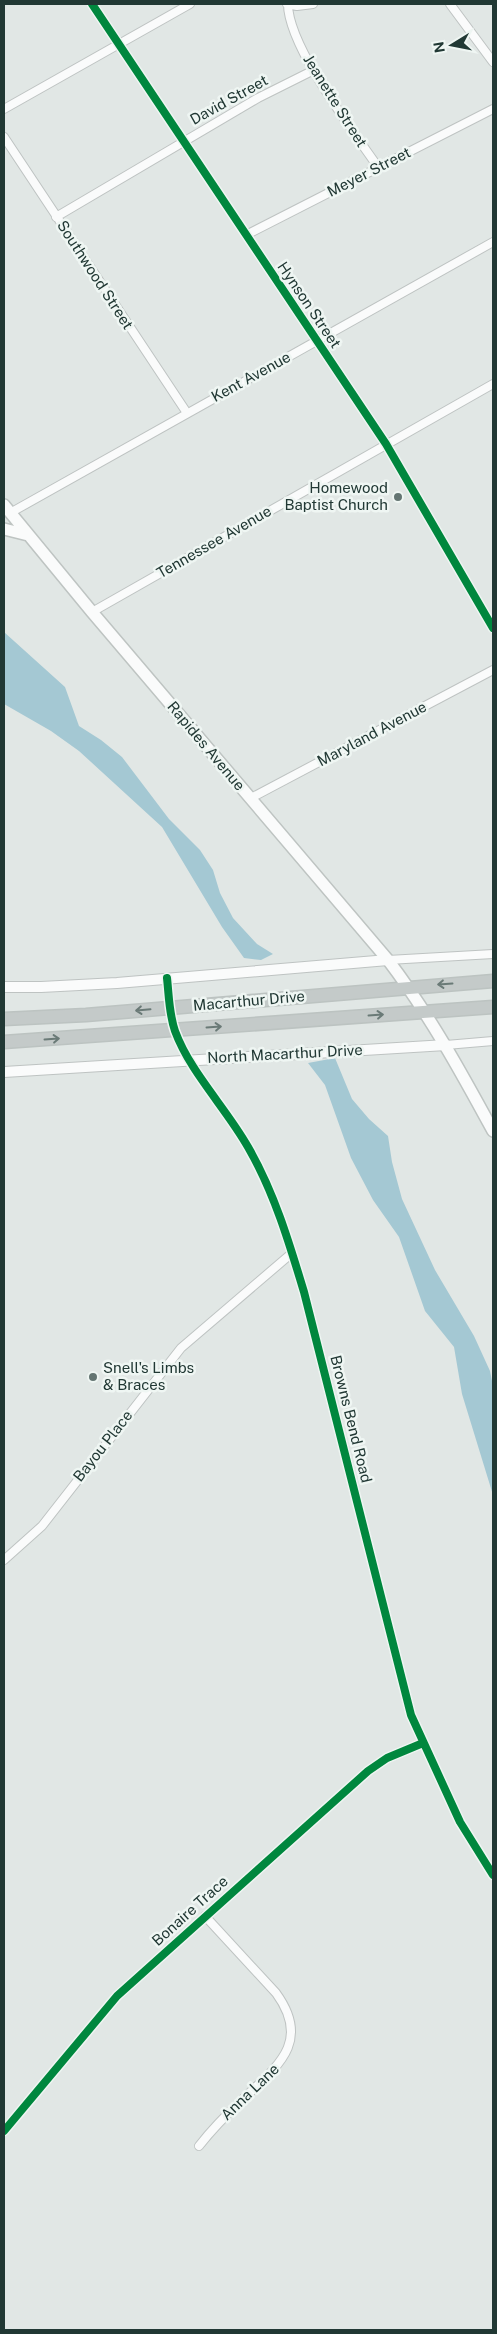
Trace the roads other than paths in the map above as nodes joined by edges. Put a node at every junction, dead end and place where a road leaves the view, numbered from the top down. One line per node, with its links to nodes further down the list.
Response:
1 (92, 4): 6 (street, Hynson Street)
2 (190, 4): 6 (street)
3 (288, 4): 4 (street); 8 (street, Jeanette Street)
4 (313, 4)
5 (450, 4): 7 (street)
6 (119, 44): 9 (street); 12 (street, Hynson Street)
7 (493, 62)
8 (314, 70): 12 (street, David Street); 13 (street, Jeanette Street)
9 (4, 109)
10 (493, 109): 13 (street, Meyer Street)
11 (4, 137): 14 (street, Southwood Street)
12 (184, 142): 14 (street, David Street); 15 (street, Hynson Street)
13 (378, 167): 15 (street, Meyer Street)
14 (56, 216): 19 (street, Southwood Street)
15 (246, 235): 17 (street, Hynson Street)
16 (493, 242): 17 (street, Kent Avenue)
17 (316, 340): 19 (street, Kent Avenue); 20 (street, Hynson Street)
18 (493, 384): 20 (street, Tennessee Avenue)
19 (187, 413): 21 (street, Kent Avenue)
20 (386, 444): 24 (street, Tennessee Avenue); 25 (street, Hynson Street)
21 (6, 512): 23 (main road, Rapides Avenue)
22 (4, 529): 23 (main road)
23 (28, 535): 24 (main road, Rapides Avenue)
24 (92, 612): 27 (main road, Rapides Avenue)
25 (493, 628)
26 (493, 670): 27 (street, Maryland Avenue)
27 (250, 798): 29 (main road, Rapides Avenue)
28 (493, 954): 29 (street)
29 (388, 960): 30 (street); 33 (main road, Rapides Avenue)
30 (167, 978): 32 (street); 35 (street, Browns Bend Road)
31 (493, 981): 33 (highway, Macarthur Drive, one-way to 33)
32 (4, 987)
33 (408, 987): 35 (highway, Macarthur Drive); 36 (main road, Rapides Avenue)
34 (493, 1007): 36 (highway, Macarthur Drive)
35 (170, 1008): 37 (highway, Macarthur Drive, one-way to 37); 38 (street, Browns Bend Road)
36 (424, 1012): 38 (highway, Macarthur Drive, one-way to 36); 41 (main road, Rapides Avenue)
37 (4, 1019)
38 (175, 1030): 40 (highway, Macarthur Drive, one-way to 38); 42 (street, Browns Bend Road)
39 (493, 1041): 41 (street)
40 (4, 1042)
41 (446, 1046): 42 (street, North Macarthur Drive); 44 (main road, Rapides Avenue)
42 (189, 1059): 43 (street, North Macarthur Drive); 45 (street, Browns Bend Road)
43 (4, 1072)
44 (493, 1131)
45 (292, 1253): 46 (street, Bayou Place); 47 (street, Browns Bend Road)
46 (4, 1560)
47 (423, 1742): 48 (street, Browns Bend Road); 49 (street, Bonaire Trace)
48 (493, 1875)
49 (205, 1916): 50 (street, Bonaire Trace); 51 (street, Anna Lane)
50 (4, 2131)
51 (199, 2146)

